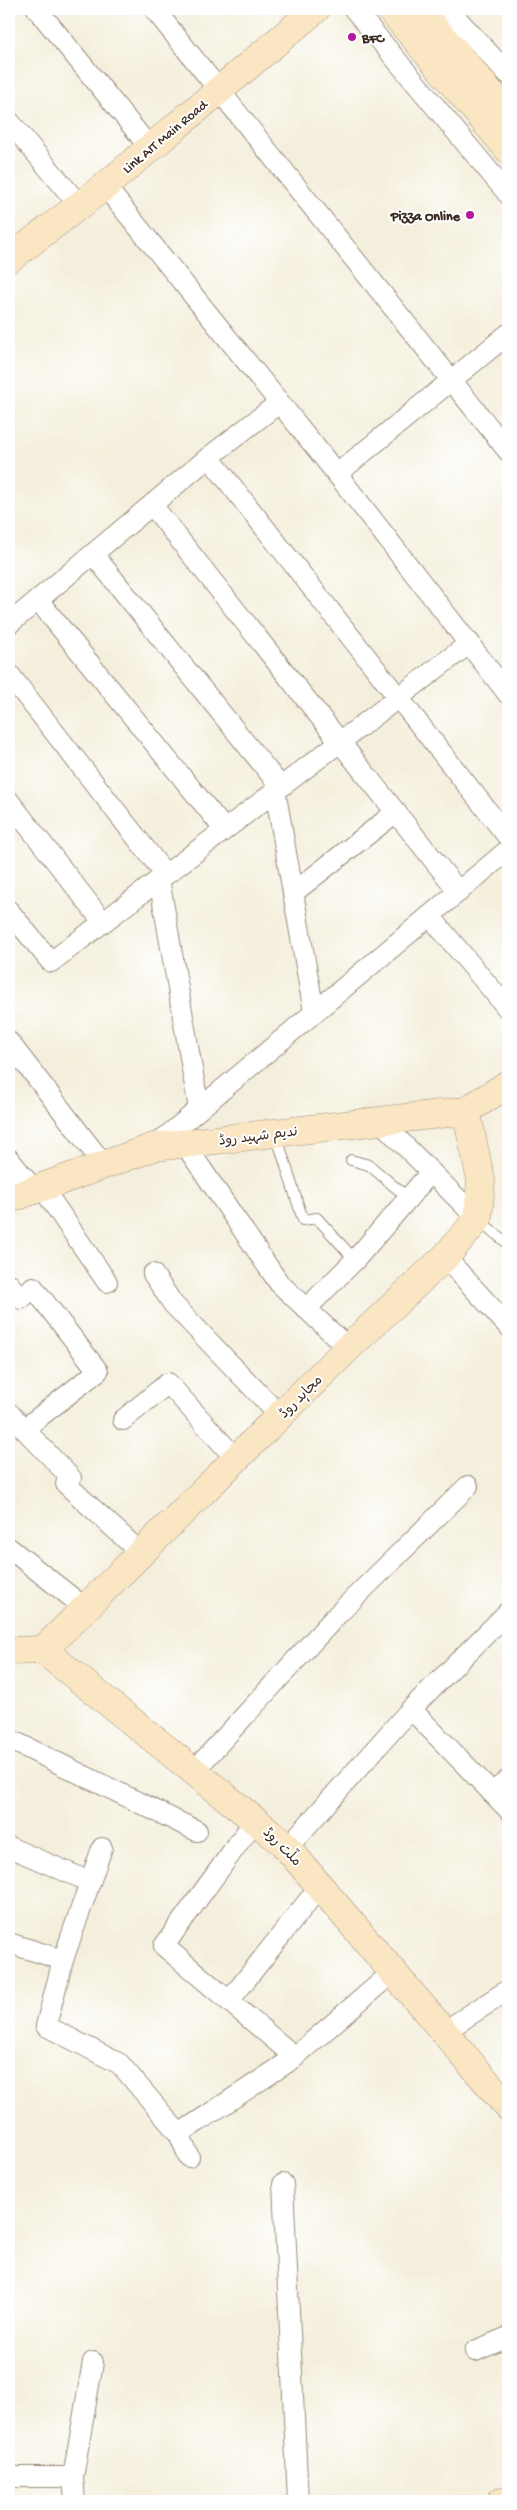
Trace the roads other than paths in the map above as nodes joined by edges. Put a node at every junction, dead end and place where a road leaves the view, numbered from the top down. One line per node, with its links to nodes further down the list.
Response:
1 (37, 9): 11 (street)
2 (154, 9): 8 (street)
3 (316, 9): 8 (street, Link AIT Main Road)
4 (354, 9): 14 (street)
5 (390, 9): 12 (street)
6 (435, 12): 7 (street); 9 (street)
7 (508, 74)
8 (220, 90): 11 (street, Link AIT Main Road); 18 (street)
9 (508, 113)
10 (9, 121): 15 (street)
11 (150, 148): 13 (street, Link AIT Main Road)
12 (508, 149)
13 (105, 186): 15 (street, Link AIT Main Road); 19 (street)
14 (508, 194)
15 (79, 205): 16 (street, Link AIT Main Road)
16 (9, 259)
17 (508, 334): 18 (street)
18 (452, 380): 20 (street); 22 (street)
19 (279, 403): 21 (street); 22 (street)
20 (508, 451)
21 (209, 457): 23 (street); 30 (street)
22 (336, 474): 27 (street)
23 (152, 504): 24 (street); 31 (street)
24 (93, 554): 25 (street); 32 (street)
25 (38, 600): 26 (street); 35 (street)
26 (9, 624)
27 (470, 642): 29 (street); 30 (street)
28 (9, 674): 38 (street)
29 (508, 694)
30 (396, 696): 31 (street); 36 (street)
31 (339, 740): 32 (street); 34 (street)
32 (277, 788): 35 (street); 40 (street)
33 (9, 801): 43 (street)
34 (396, 812): 39 (street); 40 (street)
35 (224, 829): 38 (street)
36 (508, 838)
37 (508, 850): 39 (street)
38 (162, 876): 43 (street); 48 (street)
39 (459, 892): 42 (street)
40 (293, 893): 45 (street)
41 (9, 910): 43 (street)
42 (430, 916): 44 (street); 45 (street)
43 (103, 922)
44 (508, 1009)
45 (314, 1012): 48 (street)
46 (9, 1042): 56 (street)
47 (508, 1084): 49 (street, ندیم شہید روڈ)
48 (199, 1109): 53 (street)
49 (466, 1111): 50 (street, ندیم شہید روڈ); 60 (street)
50 (380, 1121): 51 (street, ندیم شہید روڈ); 57 (street)
51 (276, 1133): 52 (street, ندیم شہید روڈ); 63 (lane)
52 (184, 1144): 53 (street, ندیم شہید روڈ); 67 (street)
53 (154, 1147): 56 (street, ندیم شہید روڈ)
54 (9, 1159): 58 (street)
55 (351, 1160): 59 (lane)
56 (104, 1165): 58 (street, ندیم شہید روڈ)
57 (431, 1172): 59 (street); 60 (street)
58 (28, 1192): 65 (street)
59 (408, 1198): 63 (street)
60 (478, 1219): 61 (lane); 62 (street, مجاہد روڈ)
61 (508, 1244)
62 (445, 1257): 68 (street); 69 (street, مجاہد روڈ)
63 (355, 1260): 67 (street)
64 (153, 1274): 71 (street)
65 (107, 1282)
66 (9, 1284): 73 (street)
67 (306, 1309): 69 (street)
68 (508, 1326)
69 (348, 1348): 71 (street, مجاہد روڈ)
70 (9, 1413): 73 (street)
71 (280, 1416): 74 (street, مجاہد روڈ)
72 (123, 1420): 74 (street)
73 (24, 1429): 77 (street)
74 (236, 1459): 77 (street, مجاہد روڈ)
75 (468, 1486): 84 (street)
76 (9, 1548): 78 (street)
77 (141, 1553): 78 (street, مجاہد روڈ)
78 (85, 1608): 80 (street, مجاہد روڈ)
79 (508, 1612): 82 (street)
80 (43, 1650): 81 (street); 84 (street, ملّت روڈ)
81 (9, 1651)
82 (411, 1709): 86 (street); 92 (street)
83 (9, 1739): 89 (street)
84 (194, 1771): 88 (street, ملّت روڈ)
85 (508, 1780): 86 (street)
86 (492, 1793): 87 (street)
87 (508, 1809)
88 (255, 1820): 92 (street, ملّت روڈ); 99 (street)
89 (197, 1830)
90 (9, 1848): 93 (street)
91 (102, 1848): 93 (street)
92 (287, 1848): 94 (street, ملّت روڈ)
93 (88, 1881): 96 (street)
94 (320, 1886): 97 (street, ملّت روڈ); 99 (street)
95 (9, 1943): 96 (street)
96 (63, 1960): 103 (street)
97 (394, 1971): 100 (street, ملّت روڈ); 101 (street)
98 (508, 1990): 100 (street)
99 (229, 2001): 101 (street)
100 (445, 2031): 102 (street, ملّت روڈ)
101 (295, 2057): 103 (street)
102 (508, 2107)
103 (179, 2134): 104 (street)
104 (189, 2157)
105 (283, 2184): 113 (street)
106 (508, 2337): 107 (street)
107 (476, 2351)
108 (93, 2362): 110 (street)
109 (9, 2477): 110 (street)
110 (73, 2477): 112 (street)
111 (508, 2500): 114 (street)
112 (75, 2501)
113 (298, 2501)
114 (501, 2501)

